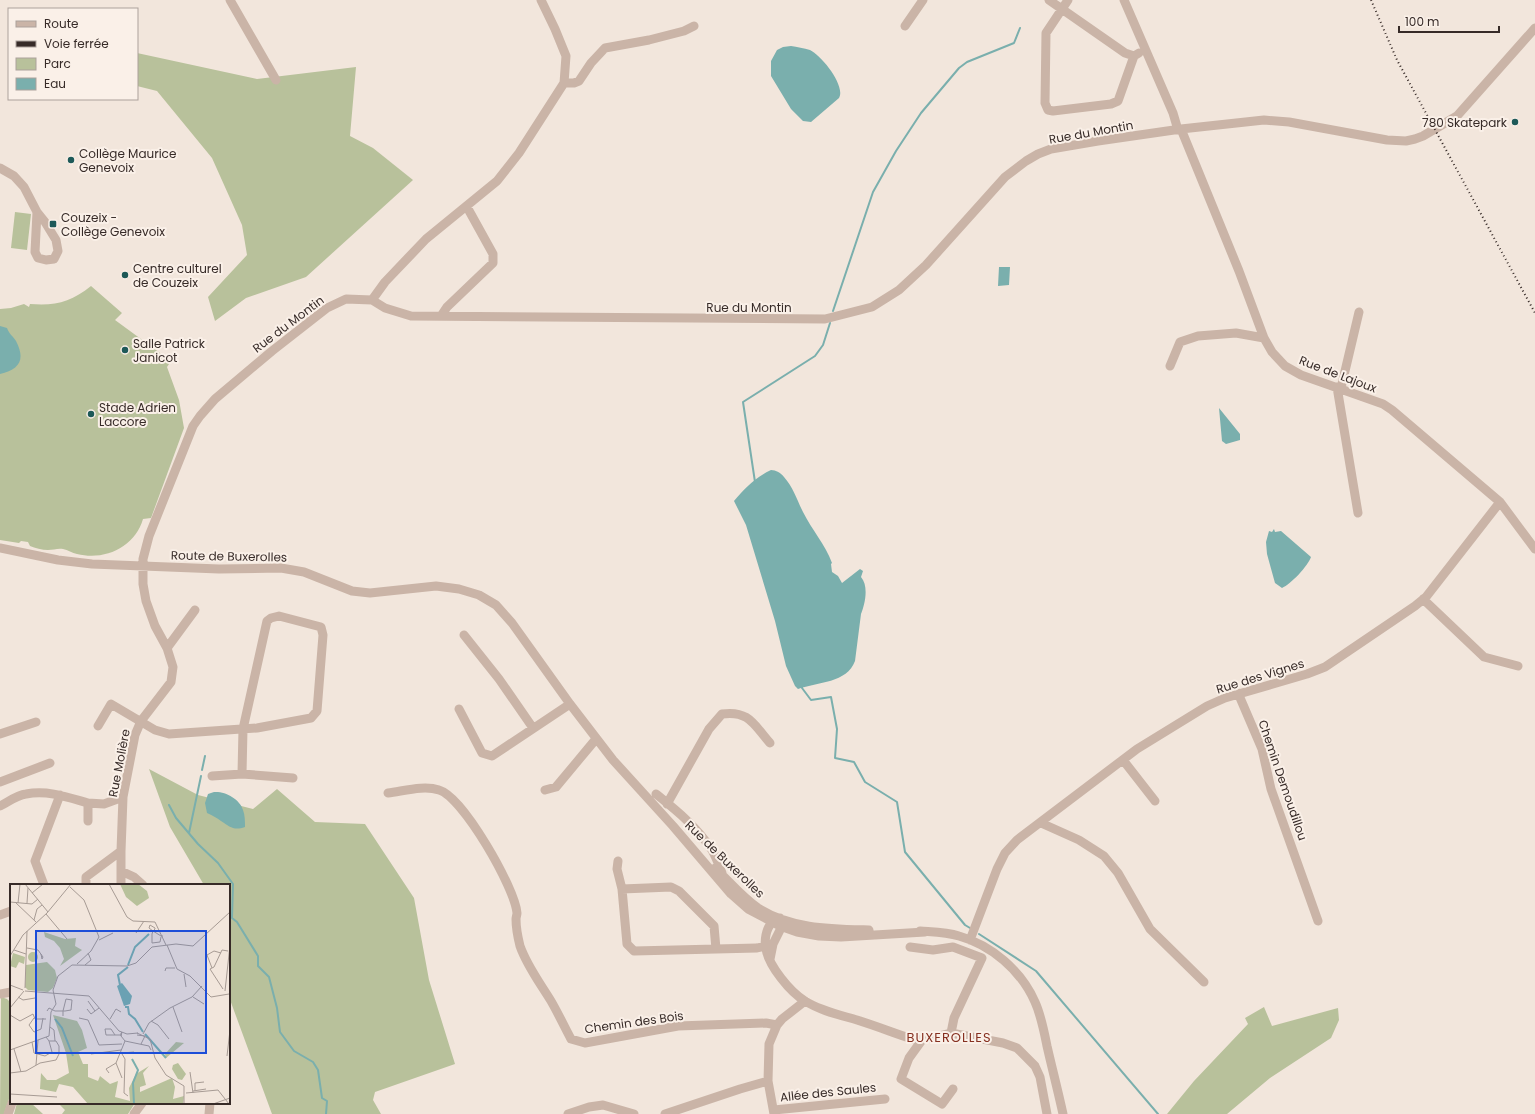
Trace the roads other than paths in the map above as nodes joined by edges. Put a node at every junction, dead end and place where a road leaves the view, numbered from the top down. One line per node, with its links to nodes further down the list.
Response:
1 (230, 0): 13 (street)
2 (541, 0): 14 (street)
3 (923, 0): 9 (street)
4 (1049, 0): 7 (street)
5 (1068, 0): 7 (street)
6 (1124, 0): 11 (street, Rue de Lajoux)
7 (1062, 8): 12 (street); 12 (street)
8 (694, 26): 14 (street)
9 (905, 26)
10 (1535, 28): 15 (street, Rue du Montin)
11 (1147, 52): 12 (street); 15 (street, Rue de Lajoux)
12 (1134, 56)
13 (276, 80)
14 (564, 83): 17 (street)
15 (1179, 129): 21 (street, Rue du Montin); 22 (street, Rue de Lajoux)
16 (0, 168): 18 (street)
17 (467, 207): 19 (street); 21 (street)
18 (37, 212): 18 (street)
19 (372, 300): 21 (street, Rue du Montin); 29 (street, Rue du Montin)
20 (1360, 312): 24 (street)
21 (441, 316)
22 (1264, 338): 23 (street); 24 (street, Rue de Lajoux)
23 (1170, 366)
24 (1339, 388): 25 (street, Rue de Lajoux); 26 (street)
25 (1500, 502): 28 (street, Rue de Lajoux); 30 (street, Rue des Vignes)
26 (1358, 513)
27 (0, 548): 29 (street, Route de Buxerolles)
28 (1535, 549)
29 (142, 566): 33 (street, Rue Molière); 36 (street, Route de Buxerolles)
30 (1423, 599): 34 (street); 35 (street, Rue des Vignes)
31 (195, 610): 33 (street)
32 (464, 635): 41 (street)
33 (167, 648): 38 (street, Rue Molière)
34 (1518, 666)
35 (1238, 693): 46 (street, Rue des Vignes); 76 (street, Chemin Demoudillou)
36 (570, 704): 41 (street); 44 (street, Rue de Buxerolles)
37 (459, 709): 41 (street)
38 (141, 721): 40 (street); 42 (street); 56 (street, Rue Molière)
39 (36, 722): 43 (street)
40 (98, 726)
41 (534, 728)
42 (243, 729): 42 (street); 48 (street)
43 (0, 734)
44 (596, 739): 52 (street); 64 (street, Rue de Buxerolles)
45 (770, 743): 59 (street)
46 (1123, 760): 57 (street); 63 (street, Rue des Vignes)
47 (50, 763): 51 (street)
48 (242, 774): 49 (street); 50 (street)
49 (212, 776)
50 (294, 778)
51 (0, 782)
52 (545, 790)
53 (388, 794): 87 (street, Chemin des Bois)
54 (656, 794): 59 (street)
55 (60, 795): 58 (street); 60 (street); 69 (street)
56 (123, 797): 58 (street); 65 (street, Rue Molière)
57 (1155, 801)
58 (88, 803): 62 (street)
59 (668, 804): 61 (street)
60 (0, 806)
61 (684, 817): 64 (street); 68 (street)
62 (88, 821)
63 (1041, 823): 78 (street, Rue des Vignes); 83 (street)
64 (673, 826): 68 (street, Rue de Buxerolles); 77 (street, Rue de Buxerolles)
65 (120, 851): 67 (street, Rue Molière); 70 (street)
66 (618, 861): 73 (street)
67 (121, 871): 71 (street, Rue Molière); 72 (street)
68 (724, 876): 77 (street, Rue de Buxerolles)
69 (44, 884)
70 (86, 884)
71 (121, 884)
72 (142, 884)
73 (622, 889): 81 (street); 81 (street)
74 (10, 911): 75 (street)
75 (0, 915)
76 (1318, 921)
77 (777, 923): 78 (street, Rue de Buxerolles); 79 (street); 82 (street)
78 (970, 940): 104 (street, Rue de Buxerolles)
79 (765, 946): 81 (street); 82 (street)
80 (910, 946): 88 (street)
81 (716, 949)
82 (770, 959): 86 (street)
83 (1204, 982)
84 (10, 992): 85 (street)
85 (0, 994)
86 (805, 1001): 87 (street); 89 (street)
87 (777, 1025): 90 (street)
88 (951, 1033): 89 (street); 103 (street)
89 (922, 1040): 91 (street)
90 (768, 1081): 96 (street); 102 (street)
91 (953, 1090)
92 (885, 1099): 96 (street, Allée des Saules)
93 (12, 1104): 97 (street)
94 (141, 1104): 98 (street)
95 (210, 1104): 99 (street)
96 (774, 1112)
97 (8, 1114)
98 (134, 1114)
99 (209, 1114)
100 (568, 1114): 101 (street)
101 (634, 1114)
102 (665, 1114)
103 (1047, 1114)
104 (1063, 1114)

